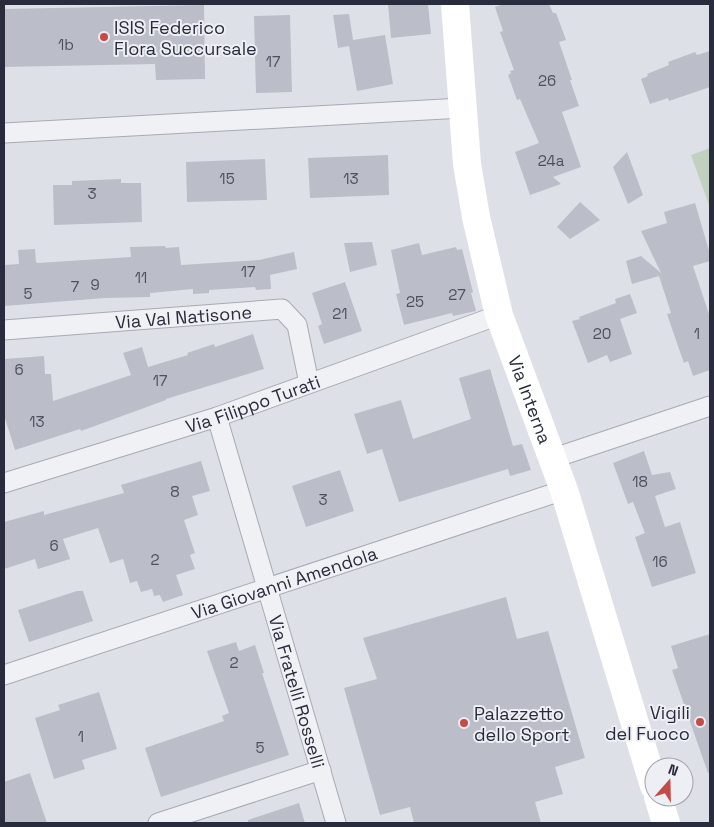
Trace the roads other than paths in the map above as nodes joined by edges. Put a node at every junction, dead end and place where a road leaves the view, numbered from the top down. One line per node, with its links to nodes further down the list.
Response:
1 (455, 4): 2 (street, Via Interna)
2 (463, 108): 3 (street); 4 (street, Via Interna)
3 (4, 133)
4 (500, 315): 6 (street, Via Filippo Turati); 9 (street, Via Interna)
5 (4, 330): 6 (street, Via Val Natisone)
6 (309, 384): 8 (street, Via Filippo Turati)
7 (710, 406): 9 (street)
8 (217, 417): 10 (street, Via Filippo Turati); 12 (street, Via Fratelli Rosselli)
9 (551, 459): 11 (street, Via Interna)
10 (4, 483)
11 (564, 490): 12 (street, Via Giovanni Amendola); 14 (street, Via Interna)
12 (267, 590): 13 (street, Via Giovanni Amendola); 15 (street, Via Fratelli Rosselli)
13 (4, 675)
14 (645, 757)
15 (321, 770): 17 (street); 18 (street, Via Fratelli Rosselli)
16 (661, 807): 19 (street)
17 (158, 823)
18 (336, 823)
19 (666, 823)

